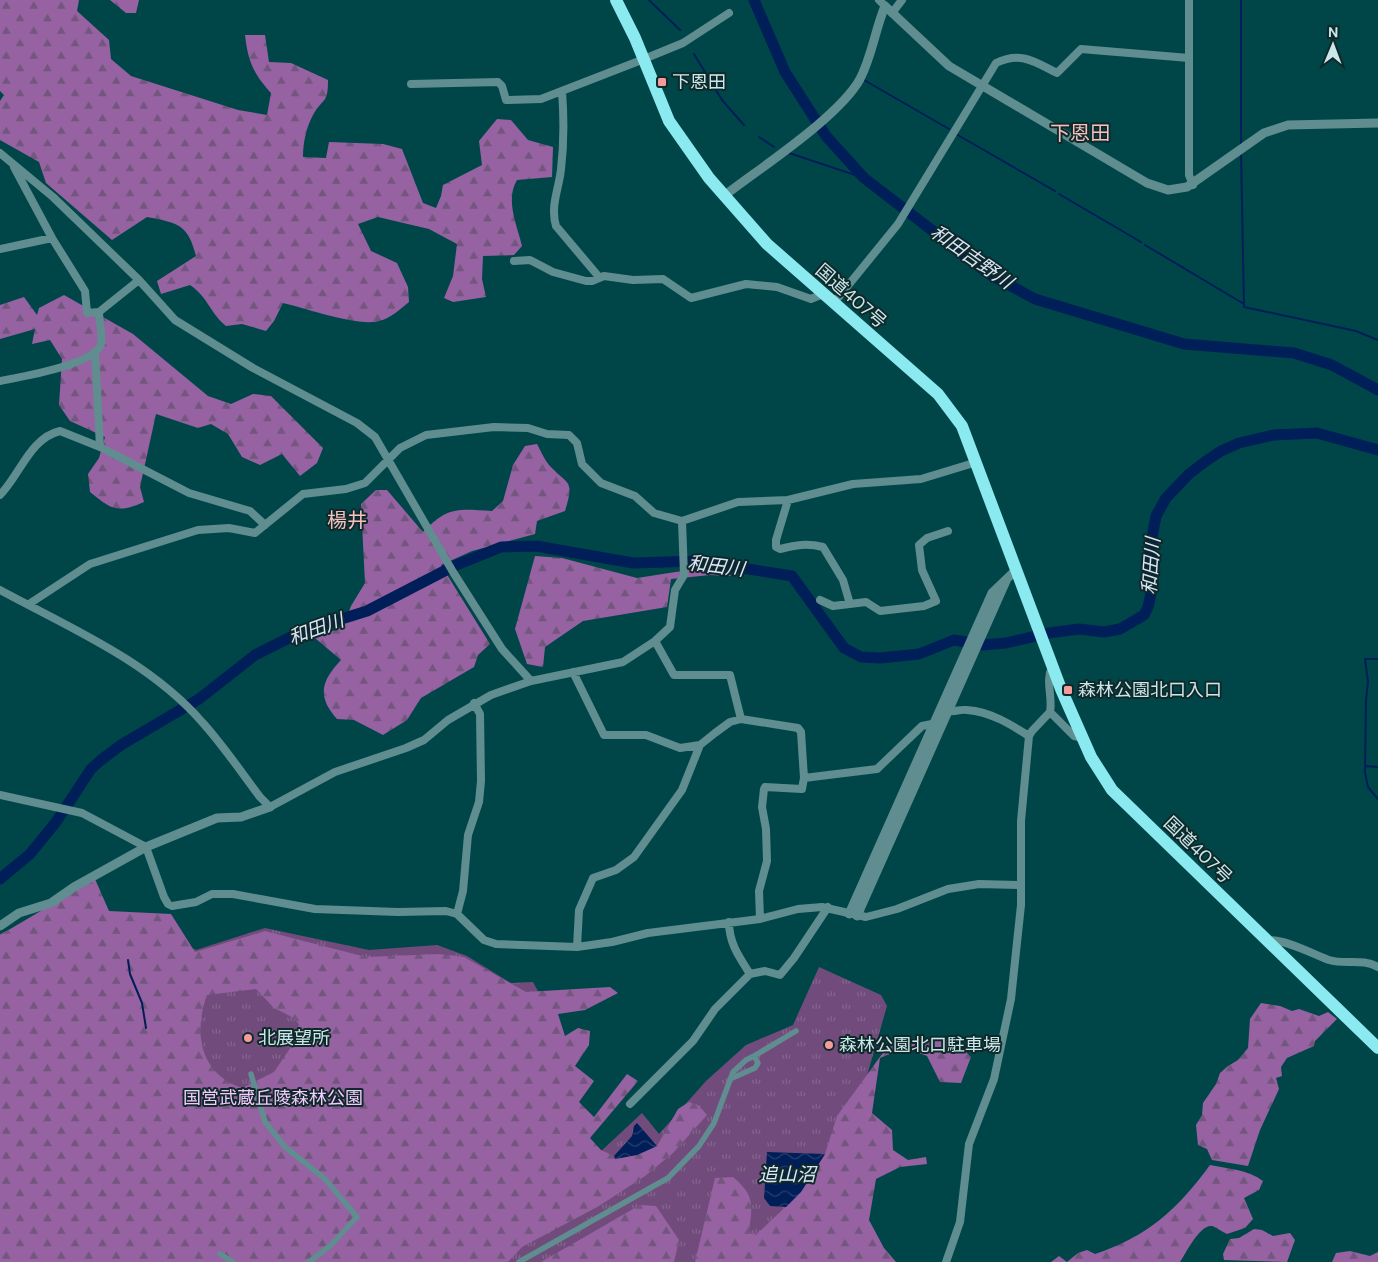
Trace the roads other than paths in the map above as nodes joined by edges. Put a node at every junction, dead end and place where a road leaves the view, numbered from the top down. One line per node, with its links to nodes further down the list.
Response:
1 (616, 0): 7 (highway, 国道407号)
2 (902, 0): 4 (street)
3 (1189, 0): 6 (street)
4 (885, 6): 9 (street); 14 (street)
5 (729, 13): 7 (street)
6 (1190, 58): 9 (street); 13 (street)
7 (643, 59): 10 (street); 14 (highway, 国道407号)
8 (410, 84): 10 (street)
9 (981, 85): 13 (street); 21 (street)
10 (562, 91): 18 (street)
11 (1378, 123): 13 (street)
12 (4, 157): 15 (street); 19 (street)
13 (1193, 185)
14 (724, 196): 20 (highway, 国道407号)
15 (52, 238): 16 (street); 22 (street)
16 (0, 249)
17 (514, 261): 18 (street)
18 (599, 277): 20 (street)
19 (139, 280): 22 (street); 26 (street)
20 (823, 294): 21 (highway, 国道407号)
21 (833, 304): 27 (highway, 国道407号)
22 (99, 312): 23 (street)
23 (95, 352): 24 (street); 25 (street)
24 (0, 381)
25 (100, 447): 28 (street); 31 (street)
26 (388, 458): 30 (street); 31 (street); 41 (street)
27 (977, 462): 29 (street); 33 (highway, 国道407号)
28 (0, 495)
29 (788, 500): 30 (street); 37 (street)
30 (682, 521): 38 (street)
31 (265, 525): 36 (street)
32 (948, 531): 37 (street)
33 (1011, 574): 39 (highway, 国道407号); 43 (street)
34 (1, 592): 36 (street)
35 (820, 600): 37 (street)
36 (29, 604): 52 (street)
37 (850, 604)
38 (655, 642): 40 (street); 45 (street)
39 (1052, 667): 44 (street); 48 (highway, 国道407号)
40 (573, 672): 41 (street); 49 (street)
41 (531, 681): 42 (street)
42 (474, 703): 52 (street); 56 (street)
43 (942, 711): 46 (street); 47 (street); 57 (street)
44 (1050, 712): 47 (street); 48 (street)
45 (741, 719): 49 (street); 50 (street)
46 (932, 724): 50 (street); 57 (street)
47 (1029, 736): 54 (street)
48 (1083, 738): 61 (highway, 国道407号)
49 (700, 745): 62 (street)
50 (804, 778): 58 (street)
51 (0, 795): 53 (street)
52 (270, 807): 53 (street)
53 (146, 847): 56 (street); 60 (street)
54 (1020, 885): 57 (street); 75 (street)
55 (828, 908): 57 (street); 58 (street); 64 (street)
56 (457, 914): 62 (street)
57 (853, 915)
58 (760, 919): 59 (street)
59 (729, 922): 62 (street); 64 (street)
60 (0, 926)
61 (1267, 941): 63 (street); 66 (highway, 国道407号)
62 (578, 947)
63 (1378, 967)
64 (750, 974): 70 (street)
65 (796, 1031): 67 (street)
66 (1378, 1048)
67 (754, 1056): 69 (street); 69 (street)
68 (252, 1074): 73 (street)
69 (730, 1079): 74 (street)
70 (630, 1104)
71 (221, 1255): 72 (street)
72 (233, 1262)
73 (309, 1262)
74 (519, 1262)
75 (946, 1262)

